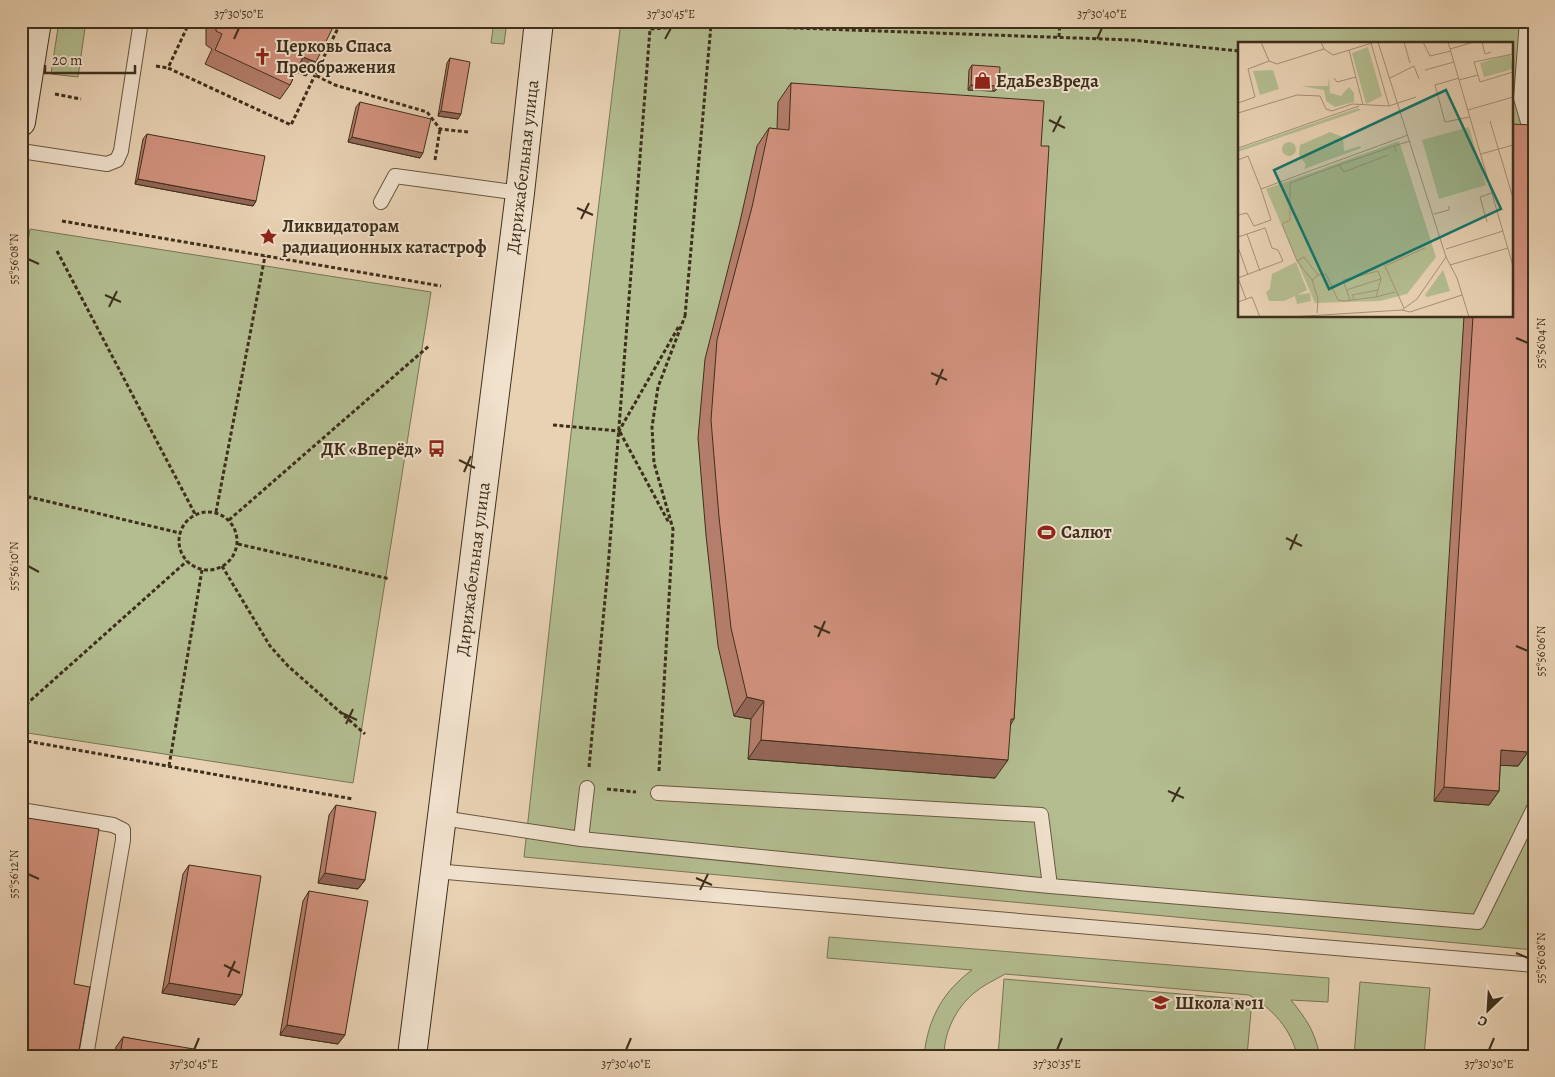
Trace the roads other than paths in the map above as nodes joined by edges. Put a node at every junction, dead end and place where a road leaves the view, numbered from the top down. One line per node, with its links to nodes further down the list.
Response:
1 (37, 21): 5 (main road)
2 (141, 21): 7 (lane)
3 (539, 21): 8 (main road, Дирижабельная улица)
4 (1527, 21): 6 (lane)
5 (21, 122)
6 (1534, 130)
7 (21, 151)
8 (520, 193): 9 (lane); 14 (main road, Дирижабельная улица)
9 (381, 202)
10 (587, 788): 15 (lane)
11 (658, 793): 17 (lane)
12 (1534, 808): 17 (lane)
13 (21, 810): 19 (lane)
14 (442, 818): 15 (lane); 16 (main road, Дирижабельная улица)
15 (581, 839): 17 (lane)
16 (436, 871): 18 (lane); 20 (main road, Дирижабельная улица)
17 (1050, 886)
18 (1534, 965)
19 (86, 1056)
20 (412, 1056)

